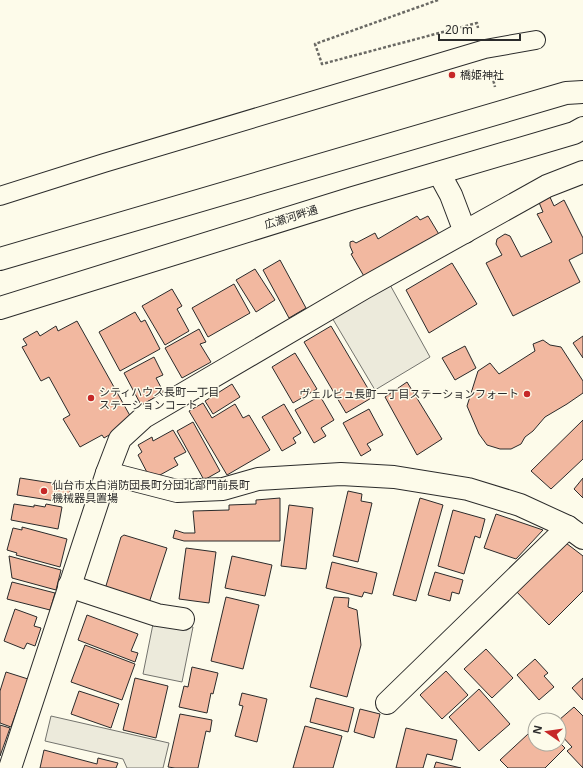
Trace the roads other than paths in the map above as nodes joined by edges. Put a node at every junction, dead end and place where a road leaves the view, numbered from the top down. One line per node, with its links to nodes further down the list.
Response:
1 (536, 40): 6 (street)
2 (583, 92): 8 (street)
3 (583, 128): 5 (street, 広瀬河畔通)
4 (583, 172): 7 (street)
5 (439, 173): 7 (street); 9 (street, 広瀬河畔通)
6 (0, 196)
7 (465, 232): 10 (street)
8 (0, 259)
9 (0, 308)
10 (107, 473): 11 (street); 12 (street)
11 (576, 532): 14 (street)
12 (69, 586): 13 (street); 15 (street)
13 (184, 618)
14 (387, 703)
15 (10, 768)

